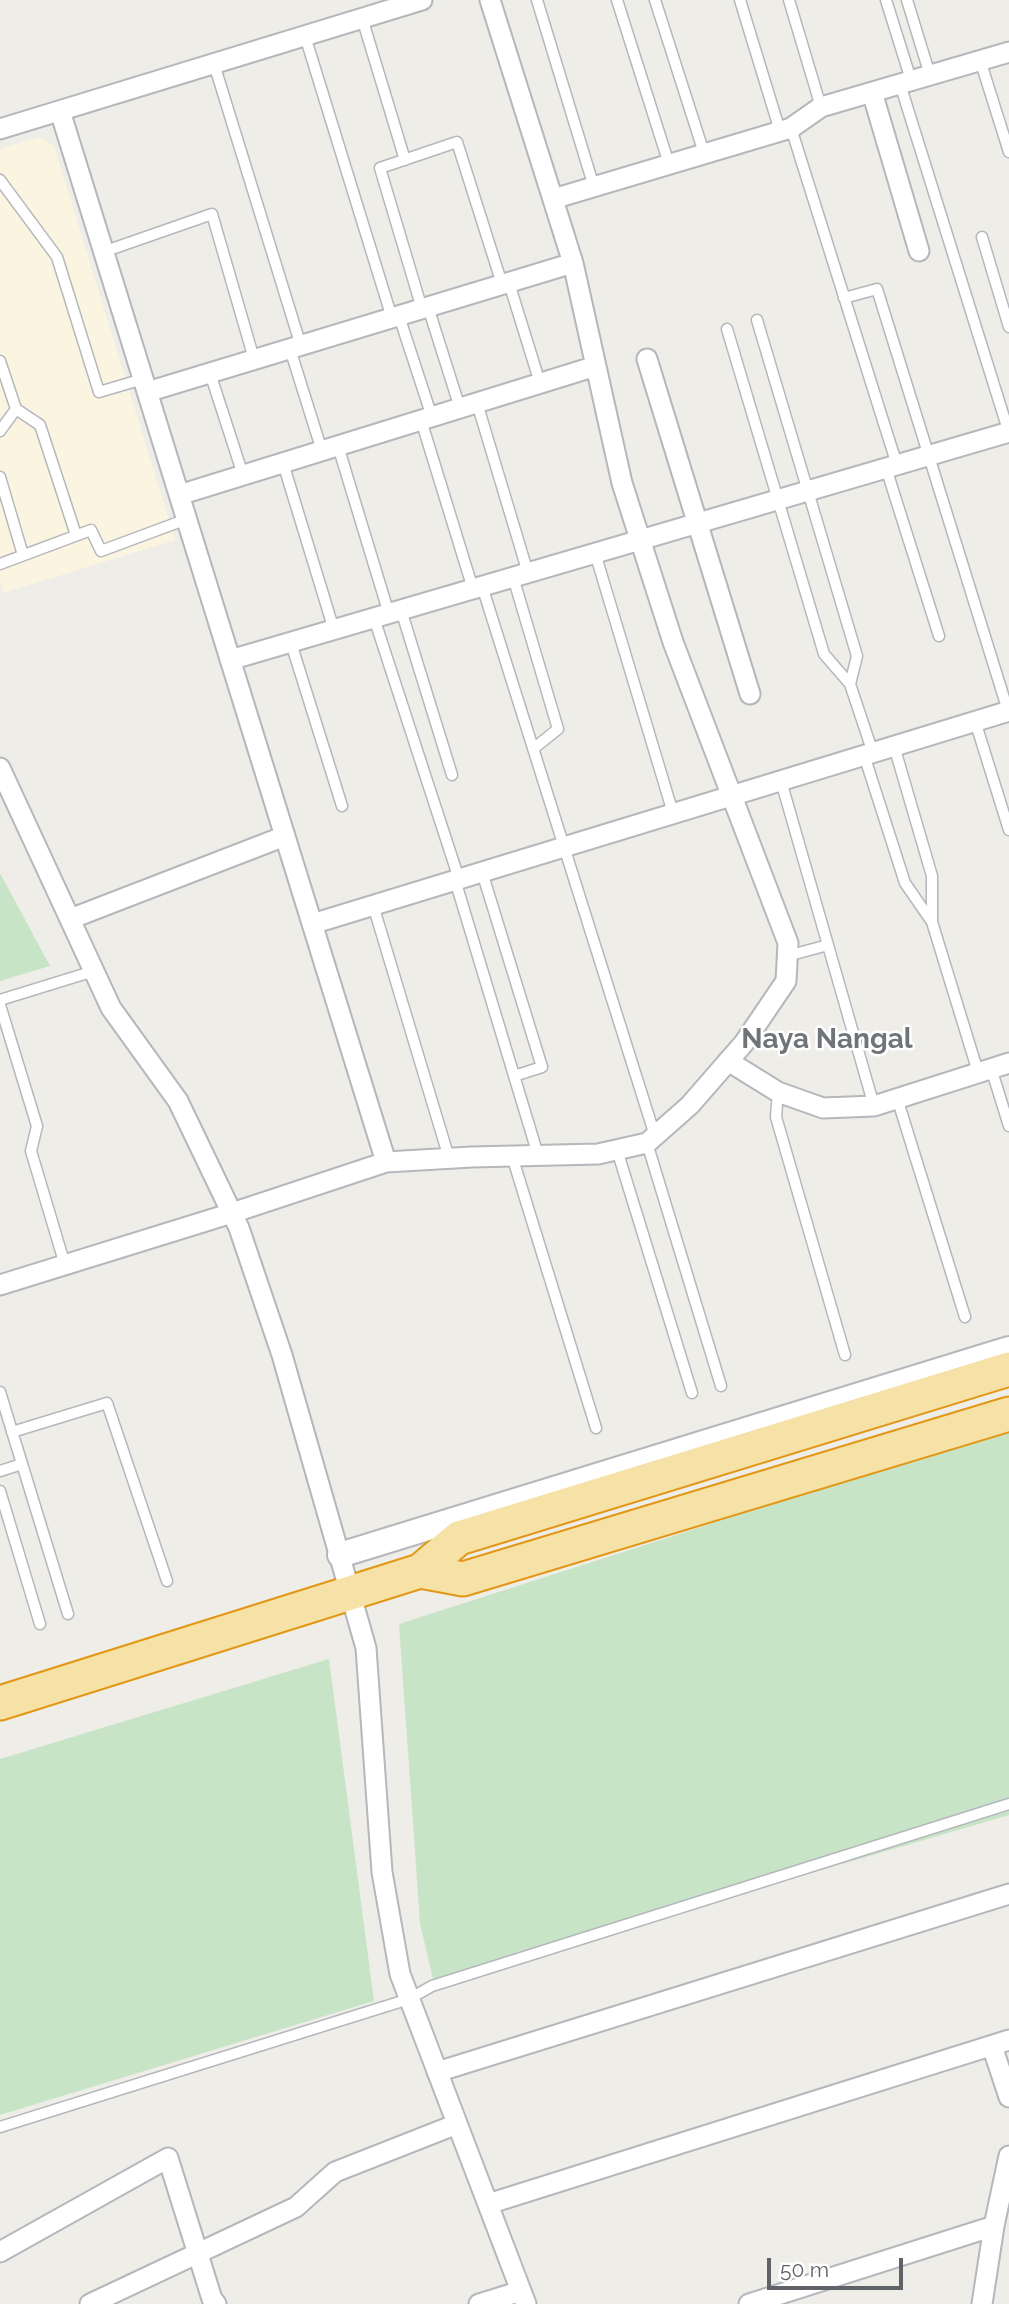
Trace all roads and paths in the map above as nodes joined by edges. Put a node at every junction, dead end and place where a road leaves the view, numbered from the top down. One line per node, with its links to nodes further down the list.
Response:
1 (422, 0): 10 (street)
2 (491, 0): 27 (street)
3 (537, 0): 26 (lane)
4 (617, 0): 24 (lane)
5 (655, 0): 22 (lane)
6 (740, 0): 20 (lane)
7 (789, 0): 17 (lane)
8 (886, 0): 15 (lane)
9 (907, 0): 15 (lane)
10 (362, 18): 11 (street); 23 (lane)
11 (305, 36): 14 (street); 35 (lane)
12 (1009, 52): 13 (street)
13 (980, 60): 15 (street); 21 (lane)
14 (214, 64): 18 (street); 39 (lane)
15 (914, 80): 16 (street); 51 (lane)
16 (872, 92): 17 (street); 30 (street)
17 (821, 107): 20 (street)
18 (60, 111): 19 (street); 29 (street)
19 (0, 129)
20 (786, 130): 22 (street); 33 (lane)
21 (1009, 152)
22 (704, 153): 24 (street)
23 (405, 160): 32 (lane); 34 (lane)
24 (668, 164): 26 (street)
25 (0, 180): 46 (lane)
26 (594, 187): 27 (street)
27 (553, 200): 31 (street)
28 (982, 237): 37 (lane)
29 (103, 251): 40 (lane); 46 (street)
30 (919, 251)
31 (573, 263): 32 (street); 43 (street)
32 (506, 283): 34 (street); 45 (lane)
33 (844, 298): 53 (lane); 55 (lane)
34 (425, 308): 35 (street); 47 (lane)
35 (396, 317): 39 (street); 49 (lane)
36 (757, 320): 58 (lane)
37 (1009, 327)
38 (727, 329): 60 (lane)
39 (295, 347): 40 (street); 52 (lane)
40 (254, 359): 44 (street)
41 (646, 359): 62 (street)
42 (0, 361): 48 (lane)
43 (596, 366): 45 (street); 64 (street)
44 (210, 373): 46 (street); 56 (lane)
45 (540, 383): 47 (street)
46 (145, 385): 59 (street)
47 (469, 406): 49 (street); 68 (lane)
48 (16, 409): 50 (lane); 63 (lane)
49 (426, 419): 52 (street); 69 (lane)
50 (0, 431)
51 (1009, 432): 53 (street)
52 (330, 448): 54 (street); 70 (lane)
53 (928, 455): 55 (street); 77 (lane)
54 (283, 463): 56 (street); 71 (lane)
55 (891, 466): 58 (street); 72 (lane)
56 (243, 475): 59 (street)
57 (0, 477): 66 (lane)
58 (808, 491): 60 (street); 75 (lane)
59 (179, 495): 61 (street)
60 (777, 500): 62 (street); 75 (lane)
61 (187, 519): 63 (lane); 74 (street)
62 (697, 523): 64 (street); 76 (street)
63 (76, 535): 66 (lane)
64 (640, 540): 65 (street); 85 (street)
65 (595, 553): 68 (street); 87 (lane)
66 (23, 555): 67 (lane)
67 (0, 564)
68 (521, 575): 69 (street); 80 (lane)
69 (478, 587): 70 (street); 80 (lane)
70 (388, 614): 71 (street); 83 (lane); 92 (lane)
71 (334, 630): 73 (street)
72 (939, 636)
73 (290, 643): 74 (street); 86 (lane)
74 (230, 660): 89 (street)
75 (850, 684): 81 (lane)
76 (750, 694)
77 (1009, 712): 78 (street)
78 (975, 721): 79 (street); 88 (lane)
79 (894, 746): 81 (street); 95 (lane)
80 (533, 749): 90 (lane)
81 (869, 754): 84 (street); 95 (lane)
82 (0, 768): 94 (street)
83 (452, 775)
84 (781, 781): 85 (street); 97 (lane)
85 (732, 795): 87 (street); 98 (street)
86 (342, 806)
87 (673, 813): 90 (street)
88 (1009, 830)
89 (285, 836): 94 (street); 96 (street)
90 (563, 847): 91 (street); 108 (lane)
91 (482, 872): 92 (street); 103 (lane)
92 (457, 879): 93 (street); 103 (lane)
93 (373, 905): 96 (street); 112 (lane)
94 (70, 919): 99 (street)
95 (932, 922): 102 (lane)
96 (313, 923): 113 (street)
97 (828, 945): 98 (lane); 106 (lane)
98 (787, 956): 101 (street)
99 (94, 971): 100 (lane); 114 (street)
100 (0, 1002): 115 (lane)
101 (728, 1062): 104 (street); 108 (street)
102 (993, 1068): 105 (street); 107 (lane)
103 (514, 1076): 111 (lane)
104 (778, 1092): 106 (street); 119 (lane)
105 (897, 1098): 106 (street); 117 (lane)
106 (874, 1106)
107 (1009, 1126)
108 (651, 1139): 109 (street); 121 (lane)
109 (617, 1150): 111 (street); 123 (lane)
110 (512, 1156): 111 (street); 112 (street); 125 (lane)
111 (538, 1156)
112 (449, 1158): 113 (street)
113 (386, 1162): 114 (street)
114 (232, 1213): 115 (street); 133 (street)
115 (65, 1265): 116 (street)
116 (0, 1285)
117 (965, 1317)
118 (1009, 1349): 131 (street)
119 (845, 1355)
120 (1009, 1369): 132 (highway)
121 (721, 1386)
122 (0, 1392): 127 (lane)
123 (692, 1393)
124 (1009, 1415): 135 (highway)
125 (596, 1428)
126 (1009, 1429): 135 (street)
127 (12, 1432): 128 (lane); 136 (lane)
128 (22, 1464): 129 (lane); 138 (lane)
129 (0, 1471)
130 (0, 1491): 139 (lane)
131 (489, 1509): 132 (street); 133 (street)
132 (466, 1536): 134 (highway)
133 (340, 1555): 137 (street)
134 (420, 1571): 135 (highway); 137 (highway)
135 (476, 1575)
136 (167, 1581)
137 (352, 1594): 140 (highway); 143 (street)
138 (68, 1614)
139 (40, 1624)
140 (0, 1703)
141 (1009, 1804): 143 (lane)
142 (1009, 1894): 145 (street)
143 (410, 1999): 145 (street); 148 (lane)
144 (1001, 2043): 146 (street); 150 (street)
145 (437, 2072): 147 (street)
146 (1009, 2097)
147 (457, 2124): 150 (street); 153 (street)
148 (0, 2127)
149 (1009, 2156): 151 (street)
150 (488, 2204): 154 (street)
151 (994, 2226): 158 (street); 159 (street)
152 (0, 2252): 153 (street)
153 (199, 2252): 155 (street); 156 (street)
154 (523, 2297): 157 (street)
155 (90, 2304)
156 (216, 2304)
157 (479, 2304)
158 (749, 2304)
159 (982, 2304)

